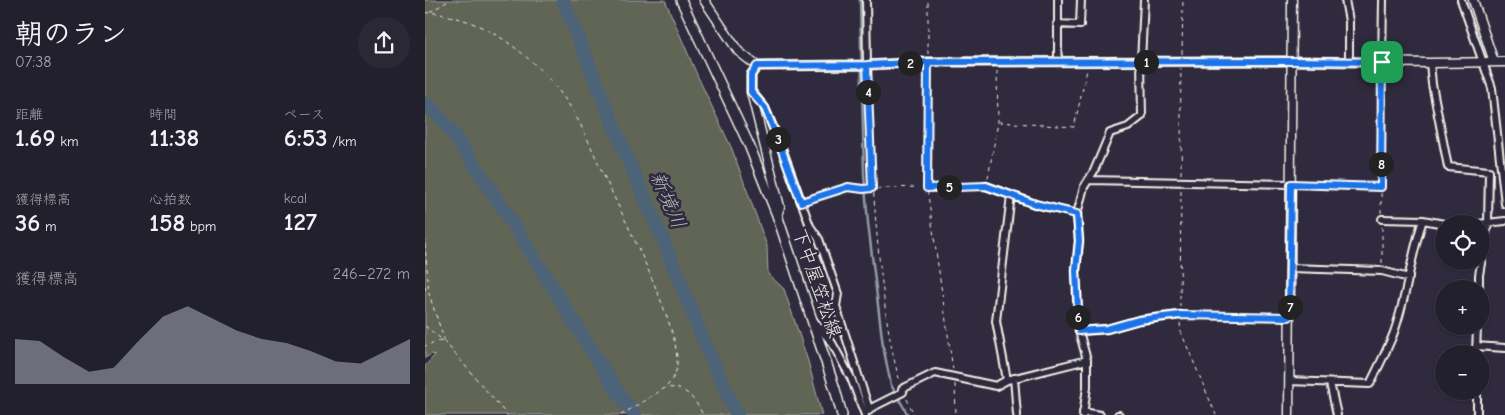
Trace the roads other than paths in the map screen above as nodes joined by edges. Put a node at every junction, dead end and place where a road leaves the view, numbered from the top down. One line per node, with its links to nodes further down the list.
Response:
1 (681, 0): 31 (main road, 下中屋笠松線)
2 (705, 0): 23 (street)
3 (866, 0): 22 (street)
4 (1058, 0): 12 (street)
5 (1081, 0): 12 (street)
6 (1144, 0): 15 (street)
7 (1292, 0): 13 (street)
8 (1345, 0): 16 (street)
9 (1383, 0): 17 (street)
10 (1461, 0): 21 (street)
11 (1473, 0): 18 (street)
12 (1057, 24): 14 (street)
13 (1293, 61): 15 (street); 16 (street); 26 (street)
14 (1058, 62): 15 (street); 22 (street)
15 (1141, 62): 25 (street)
16 (1349, 62): 17 (street)
17 (1382, 62): 20 (street)
18 (1495, 62): 19 (street); 21 (street)
19 (1505, 62)
20 (1430, 63): 21 (street); 32 (street)
21 (1483, 63): 29 (street)
22 (867, 65): 23 (street)
23 (757, 66): 24 (street)
24 (751, 92): 31 (street); 50 (street)
25 (1089, 180): 26 (street); 30 (street)
26 (1291, 184): 38 (street)
27 (986, 186): 28 (street)
28 (1011, 195): 30 (street); 46 (street)
29 (1505, 204)
30 (1077, 214): 42 (street)
31 (777, 215): 41 (main road, 下中屋笠松線)
32 (1488, 215)
33 (1382, 219): 34 (street)
34 (1423, 220): 36 (street); 39 (street)
35 (1505, 221): 37 (street)
36 (1435, 222)
37 (1490, 222)
38 (1290, 268): 39 (street); 47 (street)
39 (1409, 278): 48 (street)
40 (1180, 315): 42 (street)
41 (812, 318): 52 (main road, 下中屋笠松線); 53 (street)
42 (1079, 331): 45 (street)
43 (1490, 347): 44 (street)
44 (1505, 348)
45 (1087, 360): 46 (street); 51 (street)
46 (1011, 379): 50 (street); 54 (street)
47 (1289, 381): 48 (street); 56 (street)
48 (1330, 383): 57 (street)
49 (1477, 400): 58 (street)
50 (869, 412)
51 (1083, 413): 55 (street)
52 (842, 415)
53 (865, 415)
54 (1017, 415)
55 (1100, 415)
56 (1289, 415)
57 (1337, 415)
58 (1477, 415)

